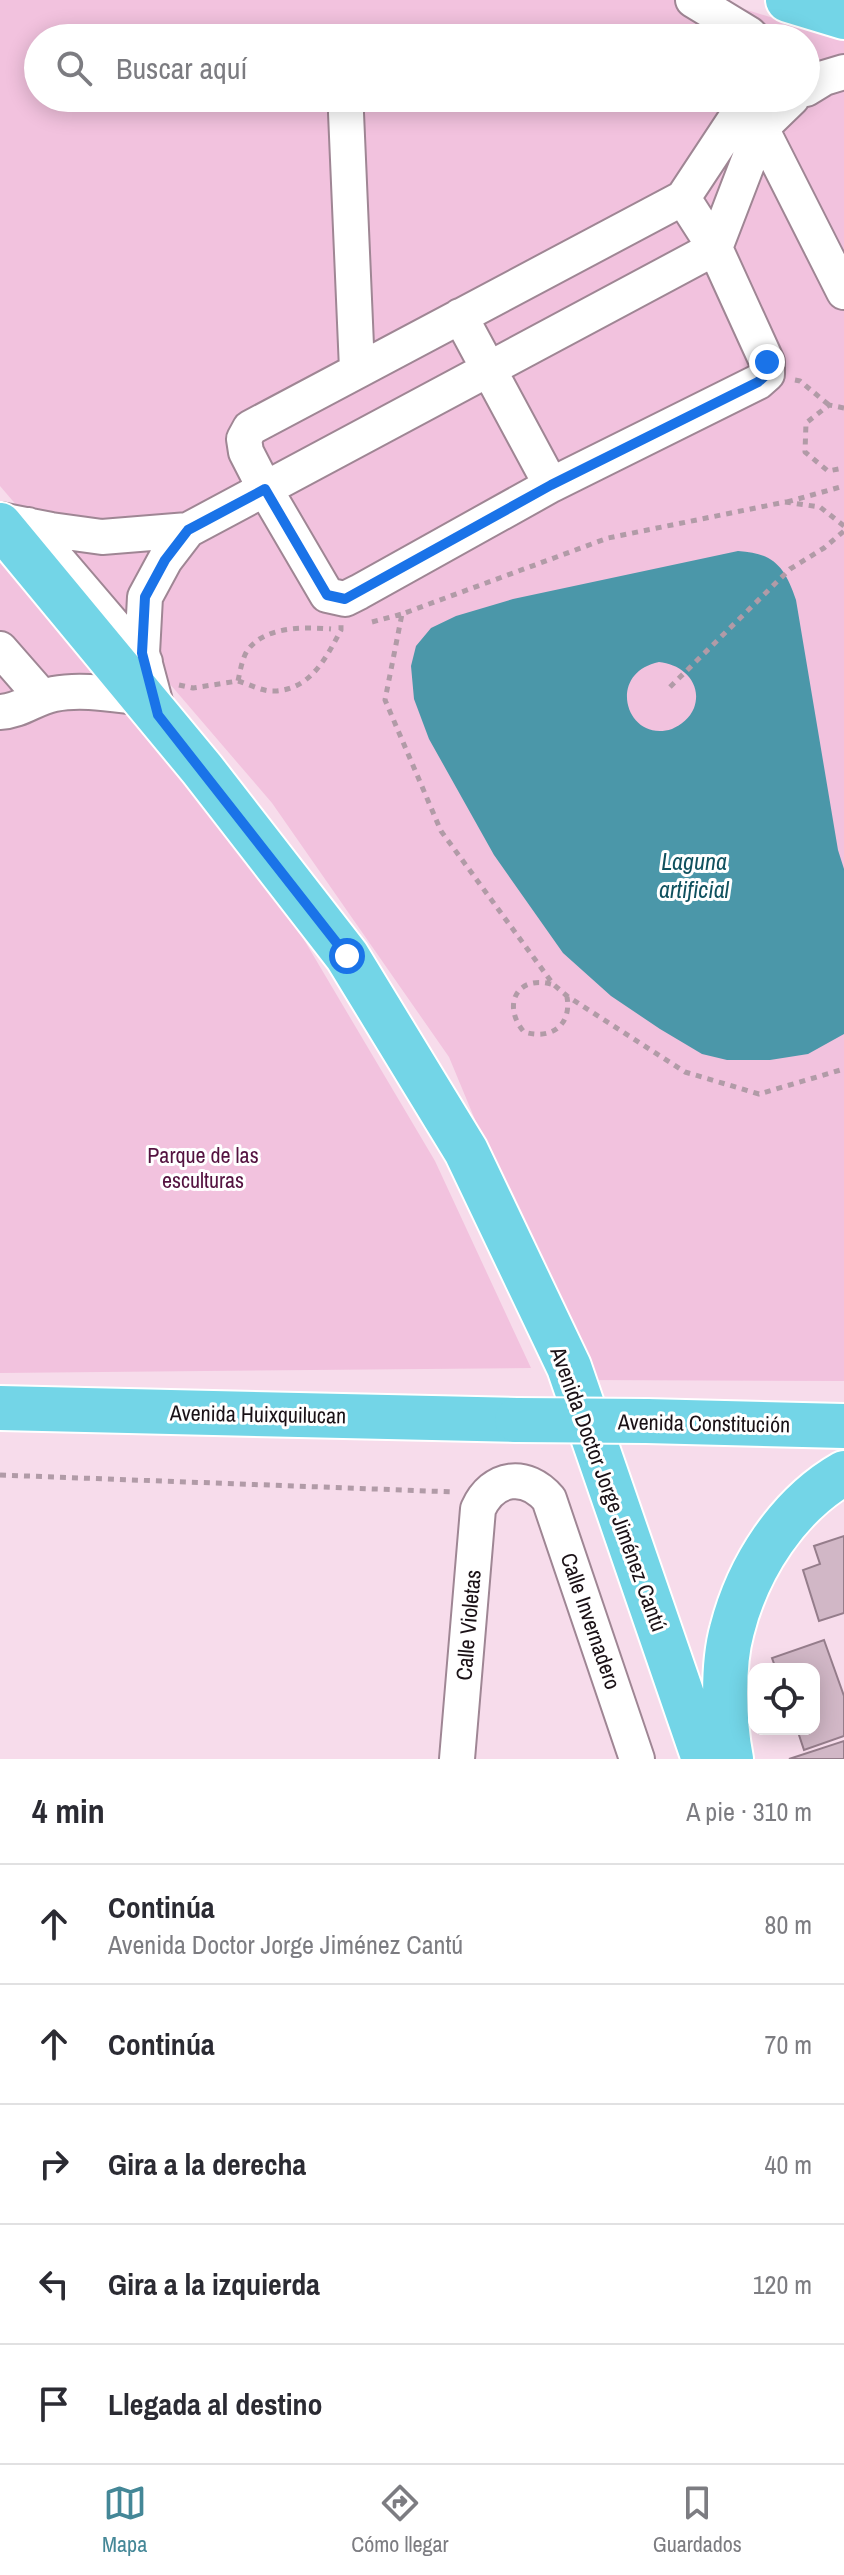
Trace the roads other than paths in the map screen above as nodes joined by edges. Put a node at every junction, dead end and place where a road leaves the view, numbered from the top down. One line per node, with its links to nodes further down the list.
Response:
1 (693, 0): 2 (street)
2 (733, 24)
3 (844, 72): 4 (street)
4 (820, 80)
5 (750, 112): 7 (street); 8 (street); 9 (street)
6 (346, 113): 11 (street)
7 (683, 198): 8 (street); 10 (street)
8 (715, 248): 12 (street); 13 (street)
9 (844, 292)
10 (460, 316): 11 (street); 12 (street)
11 (357, 369): 14 (street)
12 (488, 369): 13 (street); 14 (street)
13 (551, 485): 14 (street)
14 (265, 489): 16 (street)
15 (9, 523): 16 (street); 18 (main road, Avenida Doctor Jorge Jiménez Cantú)
16 (188, 530): 18 (street)
17 (0, 649): 19 (street)
18 (153, 690): 19 (street); 28 (main road, Avenida Doctor Jorge Jiménez Cantú)
19 (42, 697): 20 (street)
20 (0, 712)
21 (0, 1408): 22 (main road, Avenida Huixquilucan)
22 (517, 1420): 23 (main road, Avenida Constitución, bridge)
23 (844, 1426)
24 (844, 1473): 29 (main road)
25 (538, 1487): 26 (street, Calle Violetas); 27 (street, Calle Invernadero)
26 (457, 1759)
27 (637, 1759)
28 (704, 1759)
29 (731, 1759)

